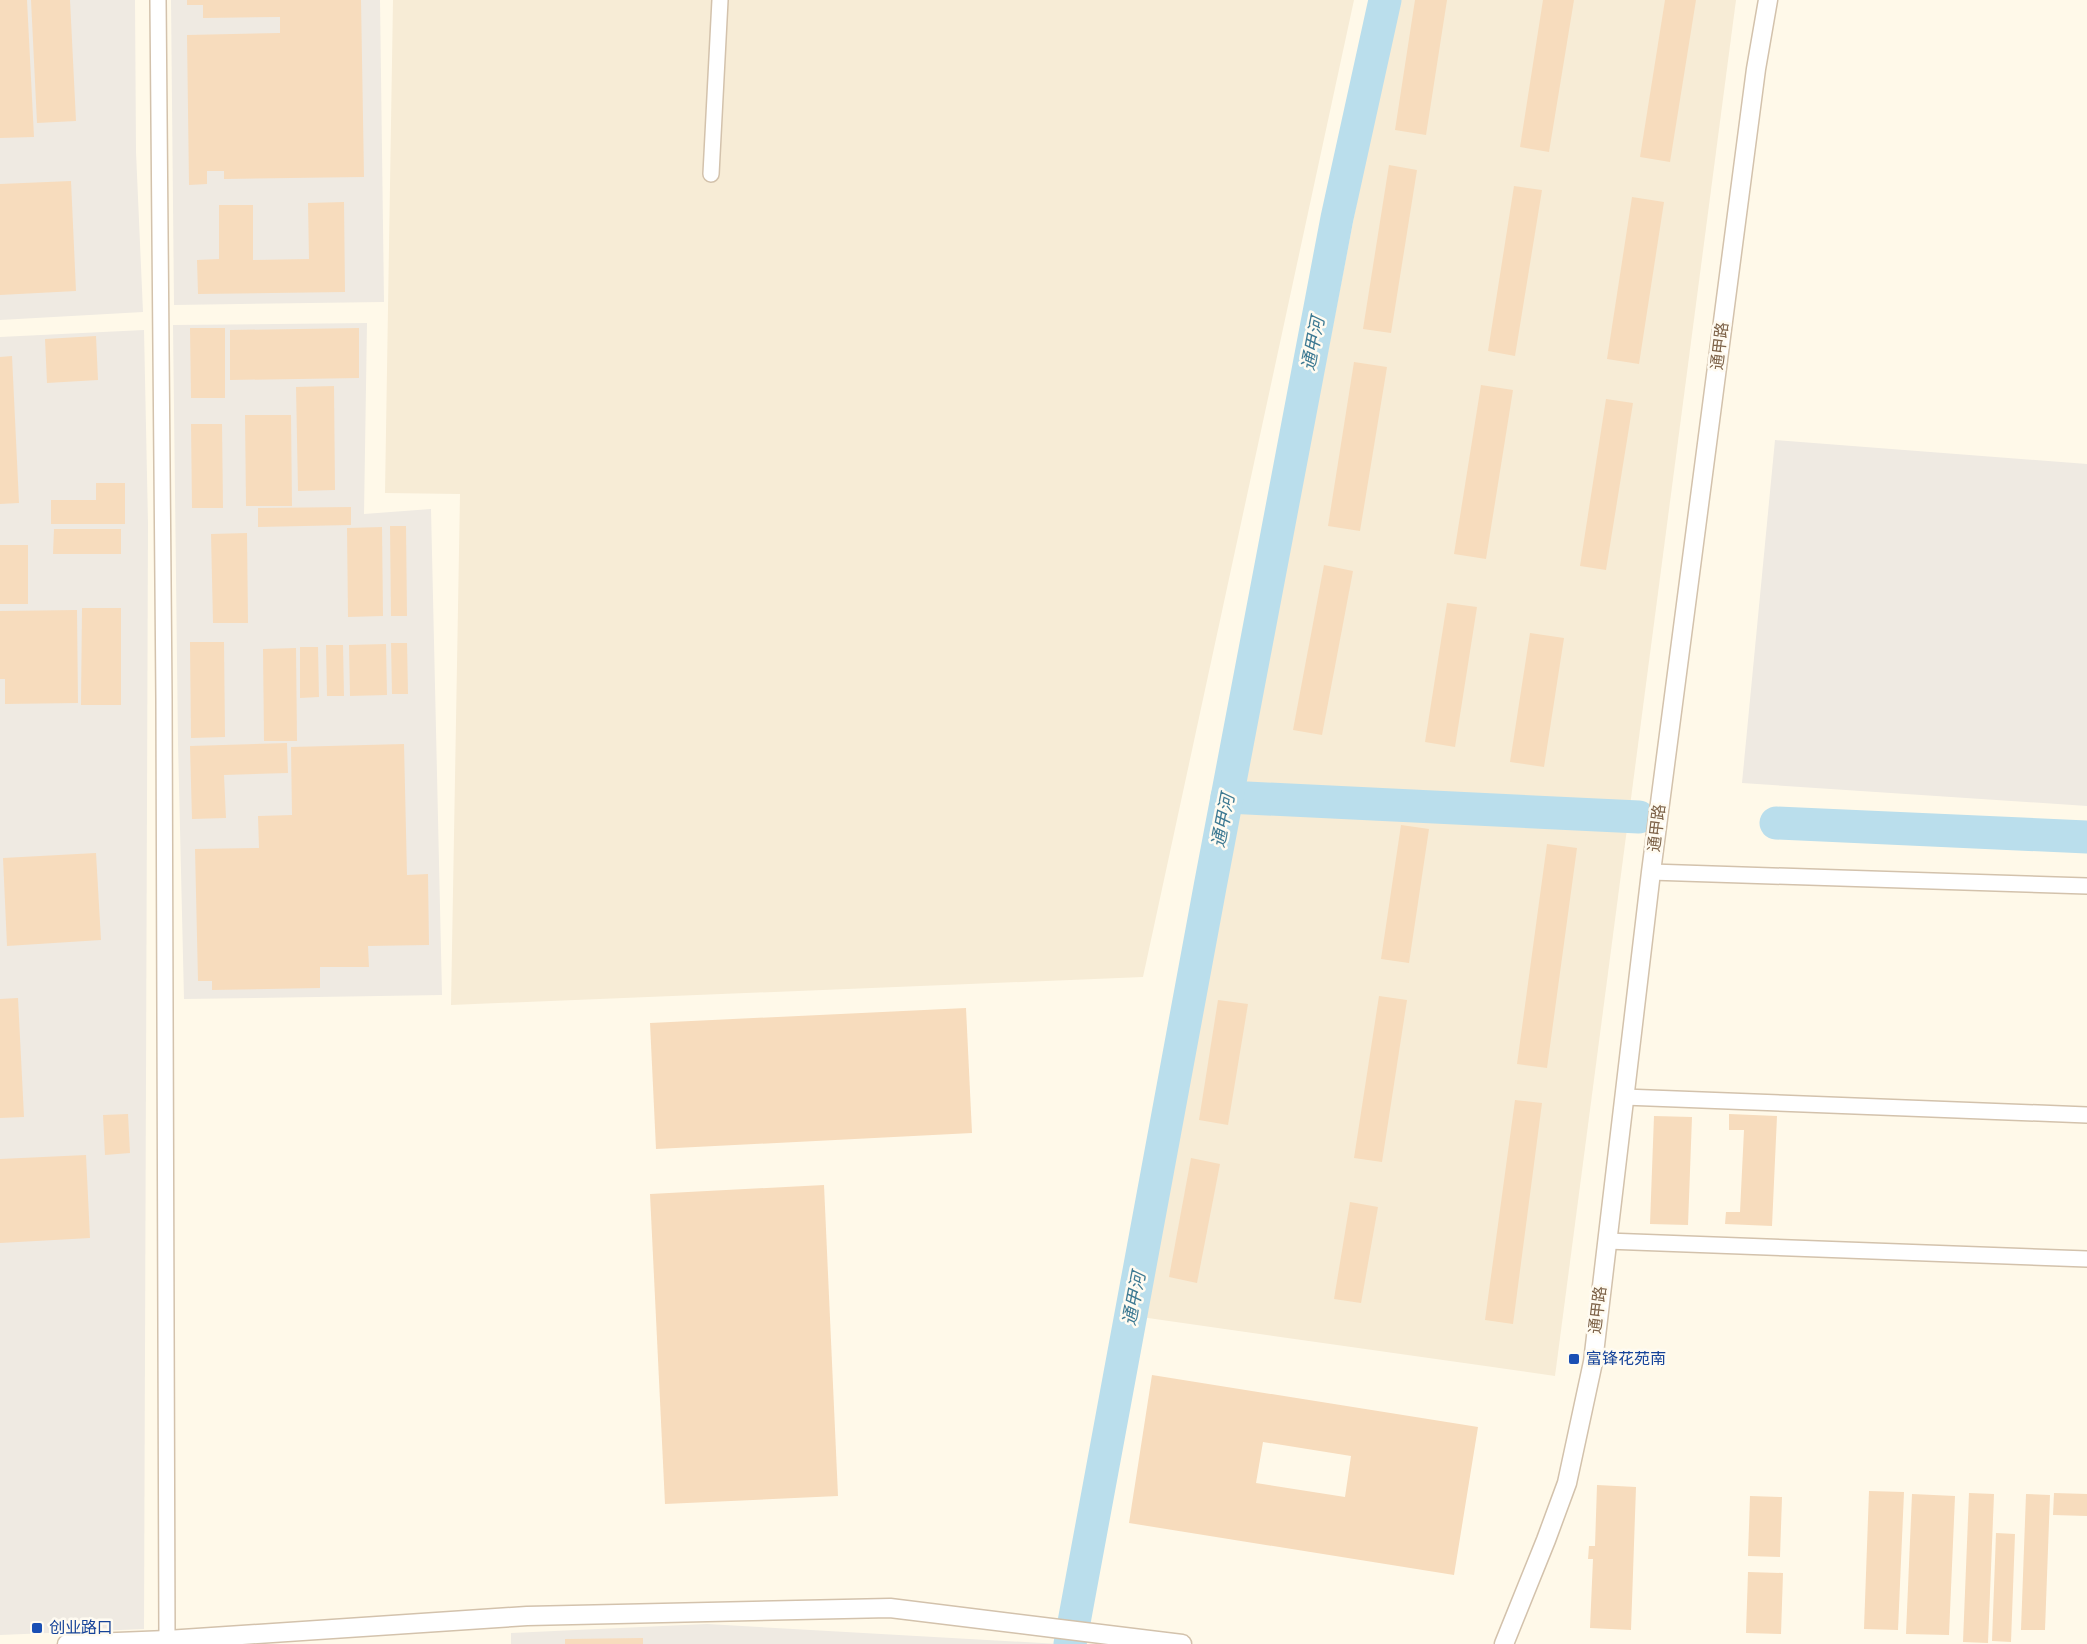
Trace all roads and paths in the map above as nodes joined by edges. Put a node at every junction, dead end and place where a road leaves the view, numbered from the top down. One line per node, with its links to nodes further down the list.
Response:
1 (158, 0): 11 (street)
2 (720, 0): 4 (street)
3 (1768, 0): 5 (street, 通甲路)
4 (711, 174)
5 (1651, 872): 6 (street); 7 (street, 通甲路)
6 (2087, 886)
7 (1624, 1096): 8 (street); 9 (street, 通甲路)
8 (2087, 1115)
9 (1607, 1241): 10 (street); 14 (street, 通甲路)
10 (2087, 1259)
11 (167, 1640): 12 (street); 13 (street)
12 (67, 1644)
13 (1182, 1644)
14 (1504, 1644)

